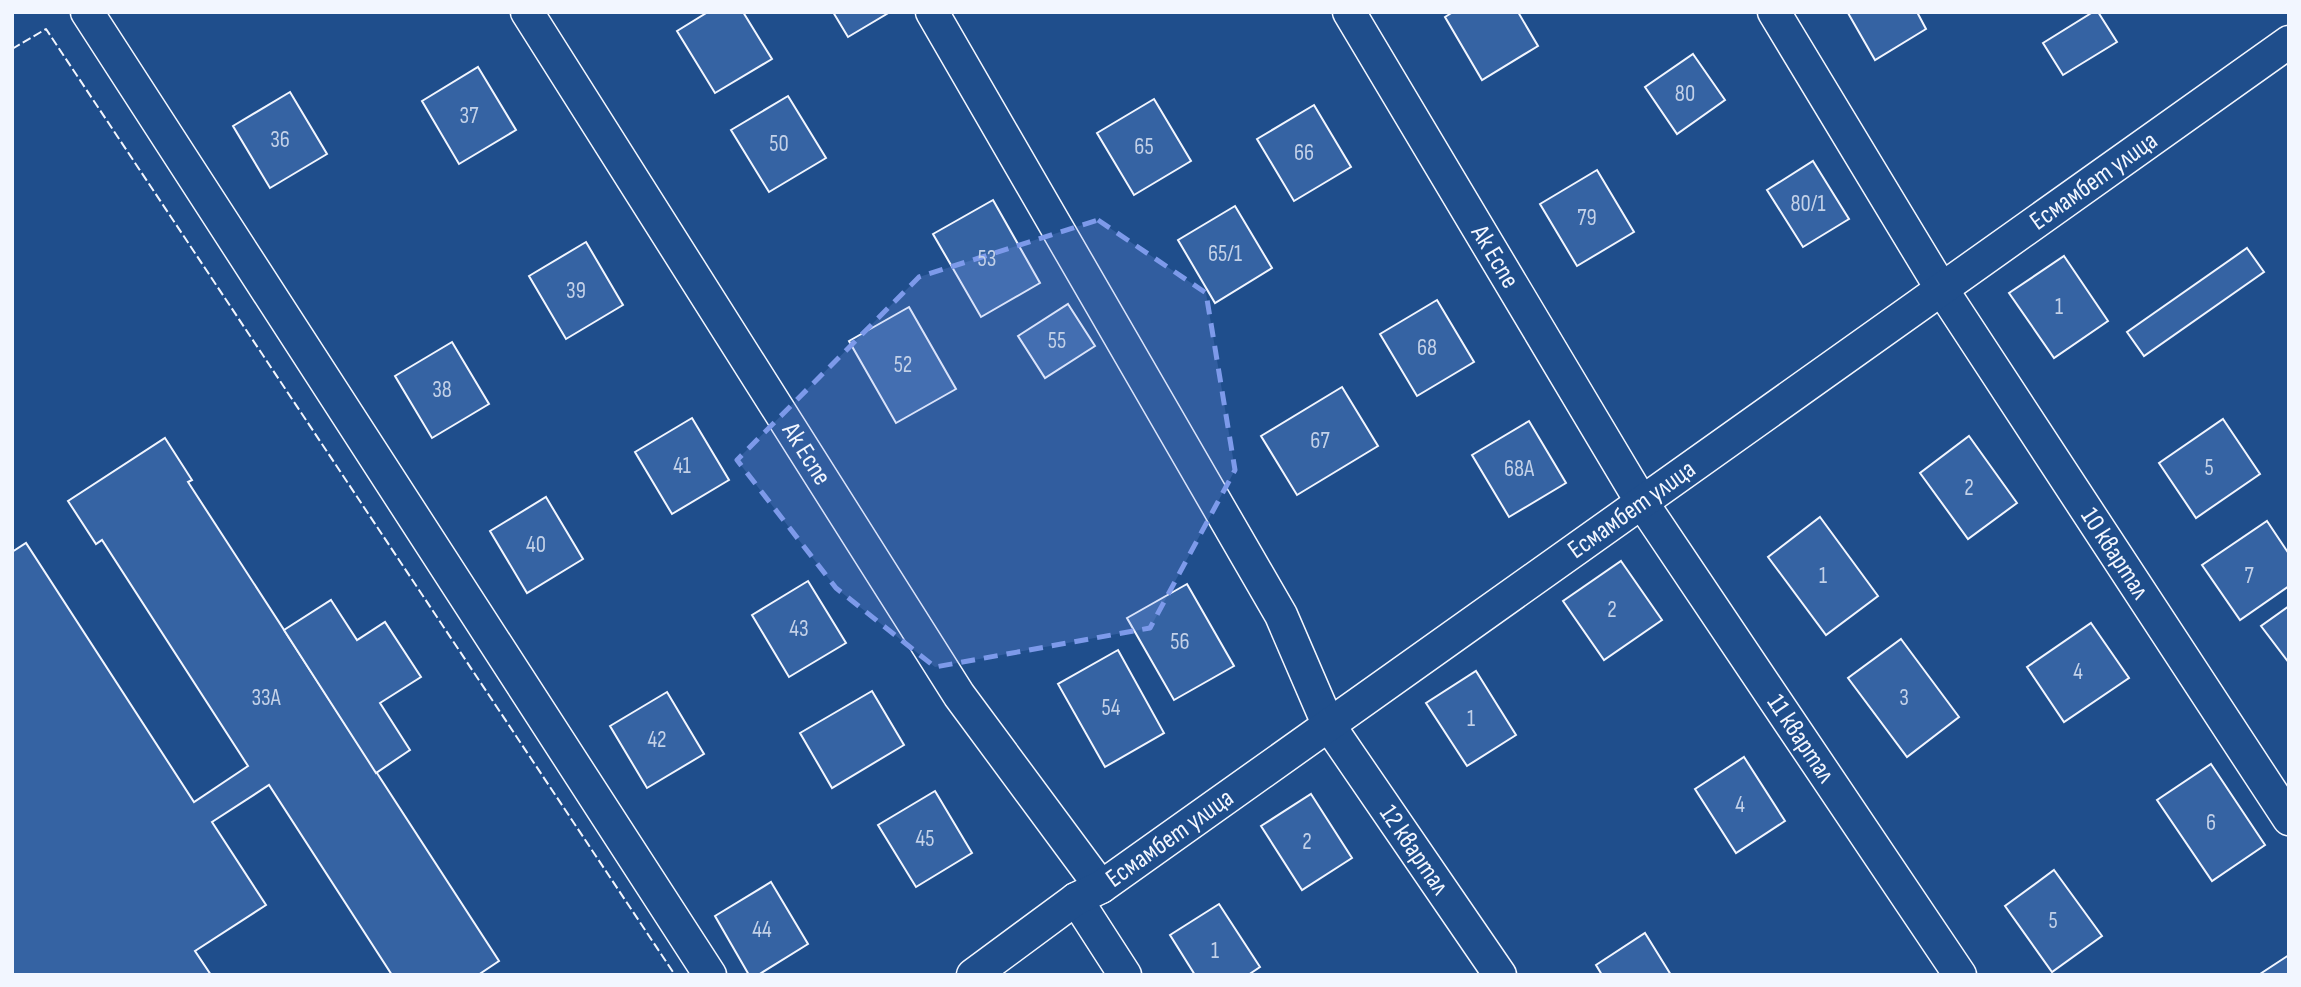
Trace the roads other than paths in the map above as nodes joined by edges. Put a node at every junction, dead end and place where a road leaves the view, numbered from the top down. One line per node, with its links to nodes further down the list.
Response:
1 (87, 12): 12 (street)
2 (527, 12): 11 (street, Ак Еспе)
3 (932, 12): 9 (street)
4 (1349, 12): 8 (street, Ак Еспе)
5 (1774, 12): 7 (street)
6 (2289, 42): 7 (street, Есмамбет улица)
7 (1941, 288): 8 (street, Есмамбет улица); 10 (street, 10 квартал)
8 (1641, 501): 9 (street, Есмамбет улица); 16 (street, 11 квартал)
9 (1328, 724): 11 (street, Есмамбет улица); 15 (street, 12 квартал)
10 (2289, 819)
11 (1088, 893): 13 (street, Есмамбет улица); 14 (street, Ак Еспе)
12 (710, 975)
13 (973, 975)
14 (1125, 975)
15 (1500, 975)
16 (1960, 975)

